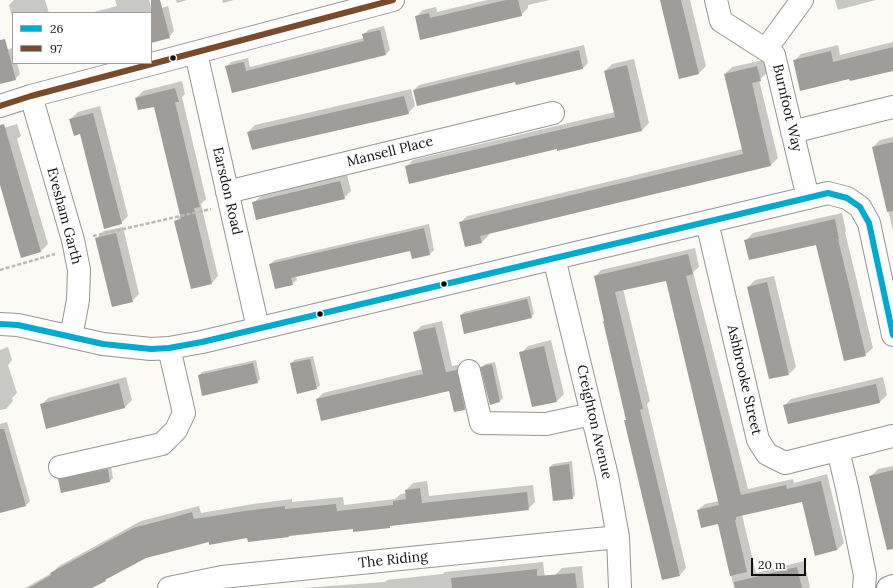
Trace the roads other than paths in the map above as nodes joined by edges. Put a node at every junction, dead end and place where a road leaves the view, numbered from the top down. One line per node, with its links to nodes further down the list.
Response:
1 (393, 0): 5 (street)
2 (716, 0): 4 (street, Burnfoot Way)
3 (802, 0): 4 (street)
4 (766, 49): 10 (street, Burnfoot Way)
5 (196, 53): 6 (street); 12 (street, Earsdon Road)
6 (32, 96): 7 (street); 18 (street, Evesham Garth)
7 (0, 106)
8 (893, 107): 10 (street)
9 (553, 113): 12 (street, Mansell Place)
10 (792, 132): 11 (street, Burnfoot Way)
11 (808, 198): 13 (street); 17 (street)
12 (229, 199): 16 (street, Earsdon Road)
13 (707, 222): 14 (street); 23 (street, Ashbrooke Street)
14 (554, 258): 16 (street); 21 (street, Creighton Avenue)
15 (0, 324): 18 (street)
16 (258, 328): 19 (street)
17 (893, 335)
18 (71, 337): 19 (street)
19 (169, 348): 24 (street)
20 (469, 371): 21 (street)
21 (592, 414): 25 (street, Creighton Avenue)
22 (893, 436): 23 (street, Ashbrooke Street)
23 (838, 450): 29 (street)
24 (60, 467)
25 (618, 537): 27 (street, The Riding); 28 (street, Creighton Avenue)
26 (893, 586): 30 (street)
27 (169, 588)
28 (620, 588)
29 (864, 588)
30 (888, 588)

